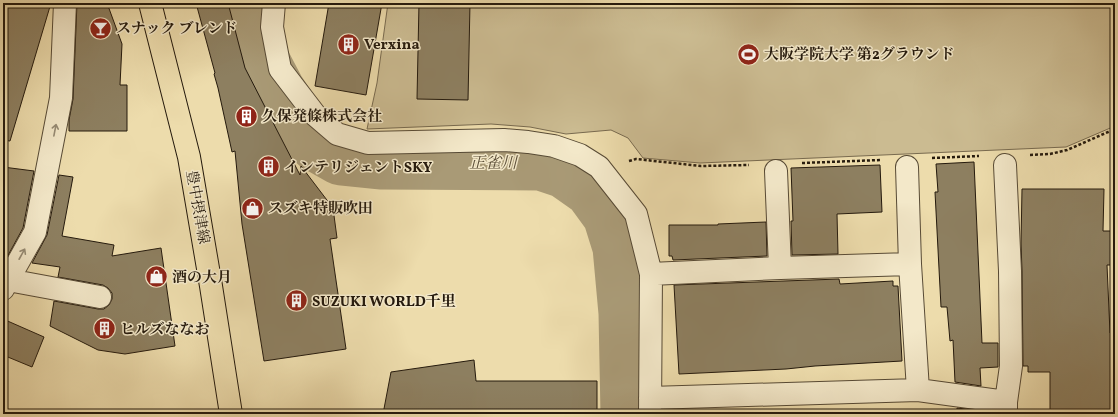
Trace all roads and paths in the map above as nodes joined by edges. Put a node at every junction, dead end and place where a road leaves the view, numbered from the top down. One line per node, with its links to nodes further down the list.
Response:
1 (65, 3): 17 (street, one-way to 1)
2 (150, 3): 22 (main road, 豊中摂津線)
3 (274, 3): 11 (street)
4 (1115, 129): 5 (path)
5 (1026, 155)
6 (979, 156): 7 (path)
7 (931, 158)
8 (883, 160): 9 (path)
9 (796, 163)
10 (1005, 165): 21 (street)
11 (599, 167): 12 (path); 16 (street)
12 (766, 168): 15 (street)
13 (908, 168): 14 (street)
14 (910, 264): 15 (street); 19 (street)
15 (780, 268): 16 (street)
16 (651, 274): 20 (street)
17 (4, 286): 18 (street)
18 (100, 297)
19 (918, 390): 20 (street); 21 (street)
20 (650, 406)
21 (1006, 408)
22 (231, 414)

